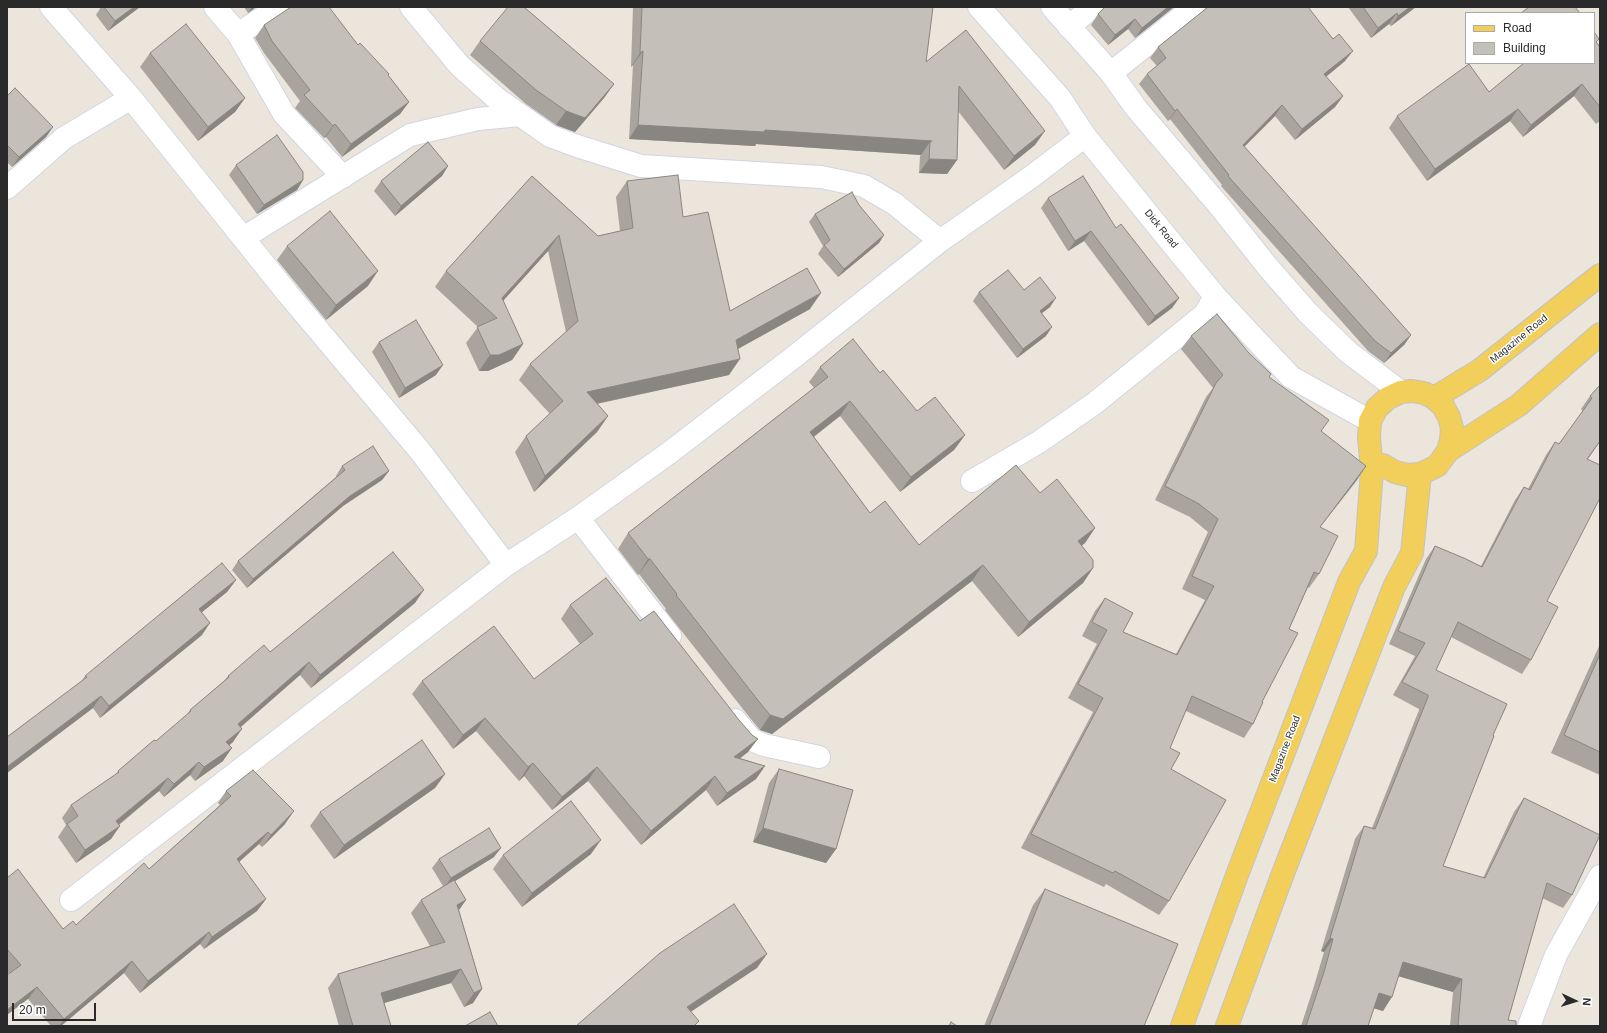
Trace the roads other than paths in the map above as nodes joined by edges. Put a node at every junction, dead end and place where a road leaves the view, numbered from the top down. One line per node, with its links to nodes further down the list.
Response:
1 (51, 7): 12 (street)
2 (215, 7): 10 (street)
3 (279, 7): 10 (street)
4 (411, 7): 13 (street)
5 (979, 7): 14 (street, Dick Road)
6 (1052, 7): 9 (street)
7 (1092, 7): 9 (street)
8 (1194, 7): 11 (street)
9 (1069, 26): 11 (street)
10 (238, 34): 15 (street)
11 (1111, 73): 22 (street)
12 (131, 98): 16 (street); 17 (street)
13 (520, 115): 15 (street); 18 (street)
14 (1085, 136): 18 (street); 20 (street, Dick Road)
15 (343, 177): 17 (street)
16 (7, 188)
17 (243, 238): 30 (street)
18 (940, 241): 29 (street)
19 (1600, 275): 23 (main road, Magazine Road)
20 (1215, 296): 24 (street, Dick Road); 28 (street)
21 (1600, 334): 25 (main road)
22 (1401, 392): 23 (main road); 24 (main road)
23 (1434, 398): 25 (main road)
24 (1370, 421): 26 (main road)
25 (1448, 451): 27 (main road)
26 (1372, 470): 27 (main road); 36 (main road, Magazine Road)
27 (1420, 474): 37 (main road)
28 (972, 481)
29 (578, 518): 30 (street); 31 (street)
30 (506, 564): 35 (street)
31 (681, 651)
32 (725, 707): 33 (street)
33 (819, 757)
34 (1600, 876): 38 (street)
35 (71, 900)
36 (1182, 1026)
37 (1227, 1026)
38 (1529, 1026)

